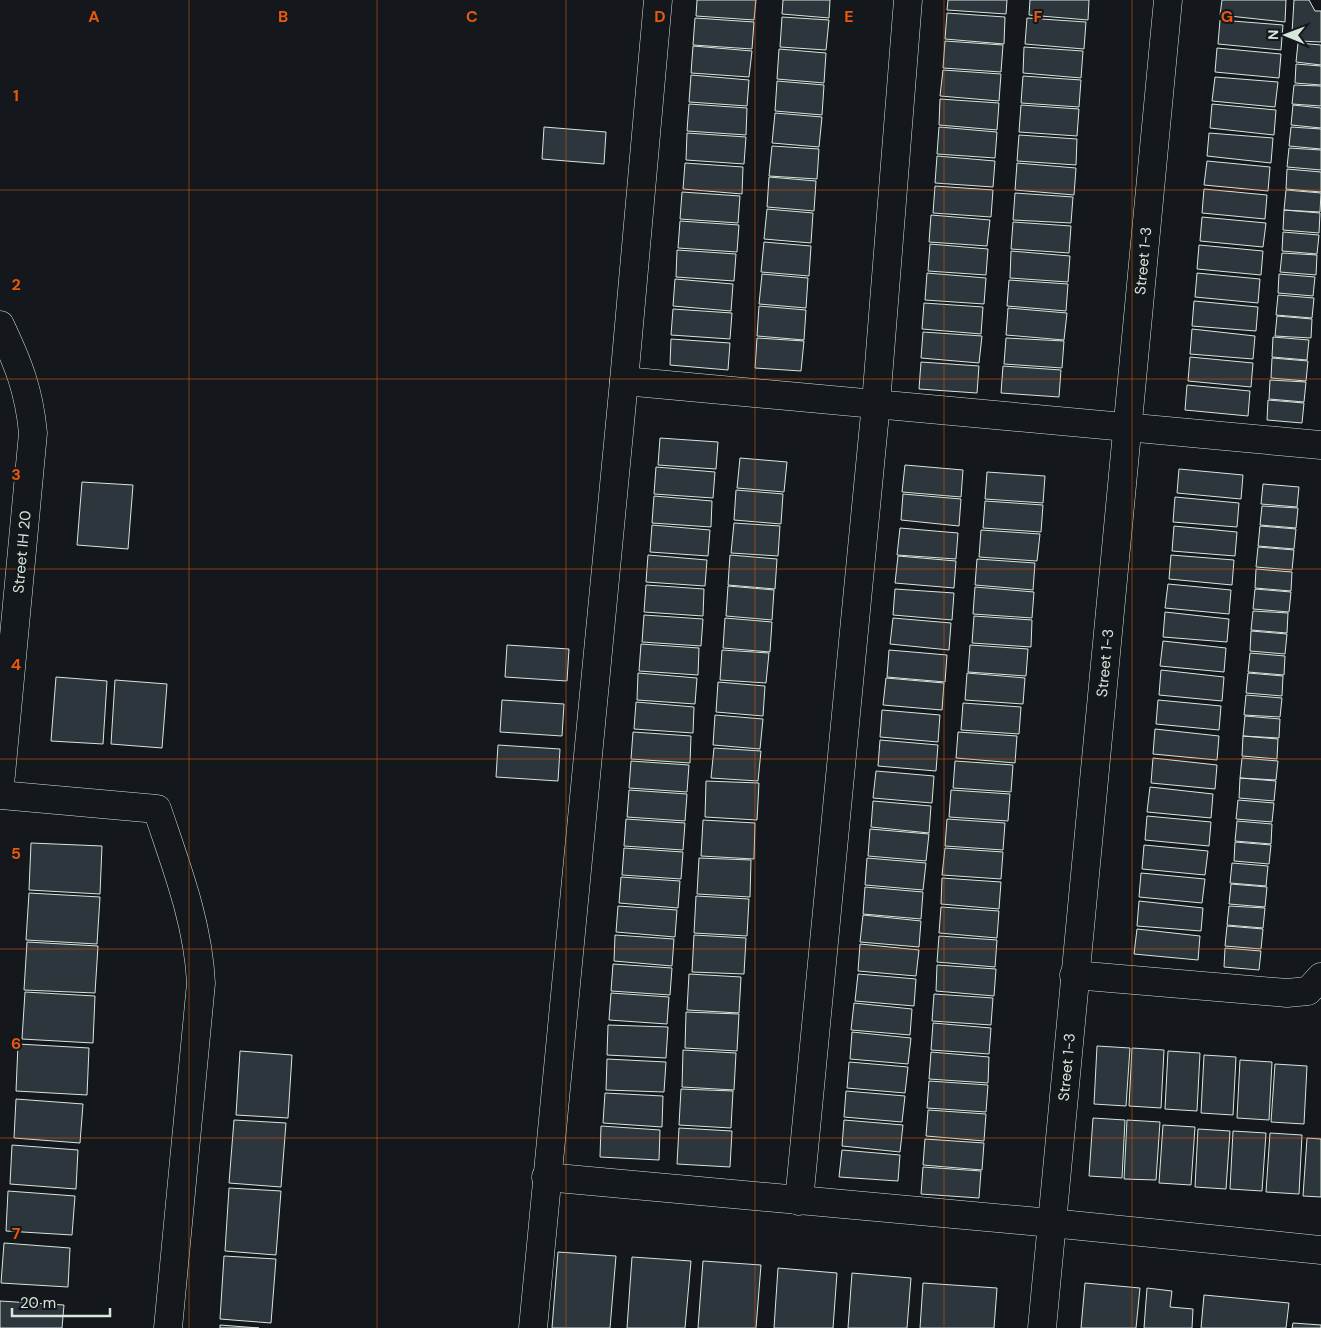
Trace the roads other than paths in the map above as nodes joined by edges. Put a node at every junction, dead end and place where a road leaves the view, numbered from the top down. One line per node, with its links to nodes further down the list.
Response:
1 (658, 0): 5 (street)
2 (908, 0): 6 (street)
3 (1168, 0): 7 (street, Street 1-3)
4 (0, 325): 9 (street, Street IH 20)
5 (624, 381): 6 (street); 13 (street)
6 (876, 403): 7 (street); 14 (street)
7 (1127, 428): 8 (street); 11 (street, Street 1-3)
8 (1321, 445)
9 (0, 786)
10 (0, 795): 17 (street)
11 (1074, 975): 12 (street); 15 (street, Street 1-3)
12 (1321, 977)
13 (546, 1177): 14 (street); 18 (street)
14 (799, 1200): 15 (street)
15 (1051, 1223): 16 (street); 19 (street, Street 1-3)
16 (1321, 1250)
17 (168, 1328)
18 (533, 1328)
19 (1042, 1328)

